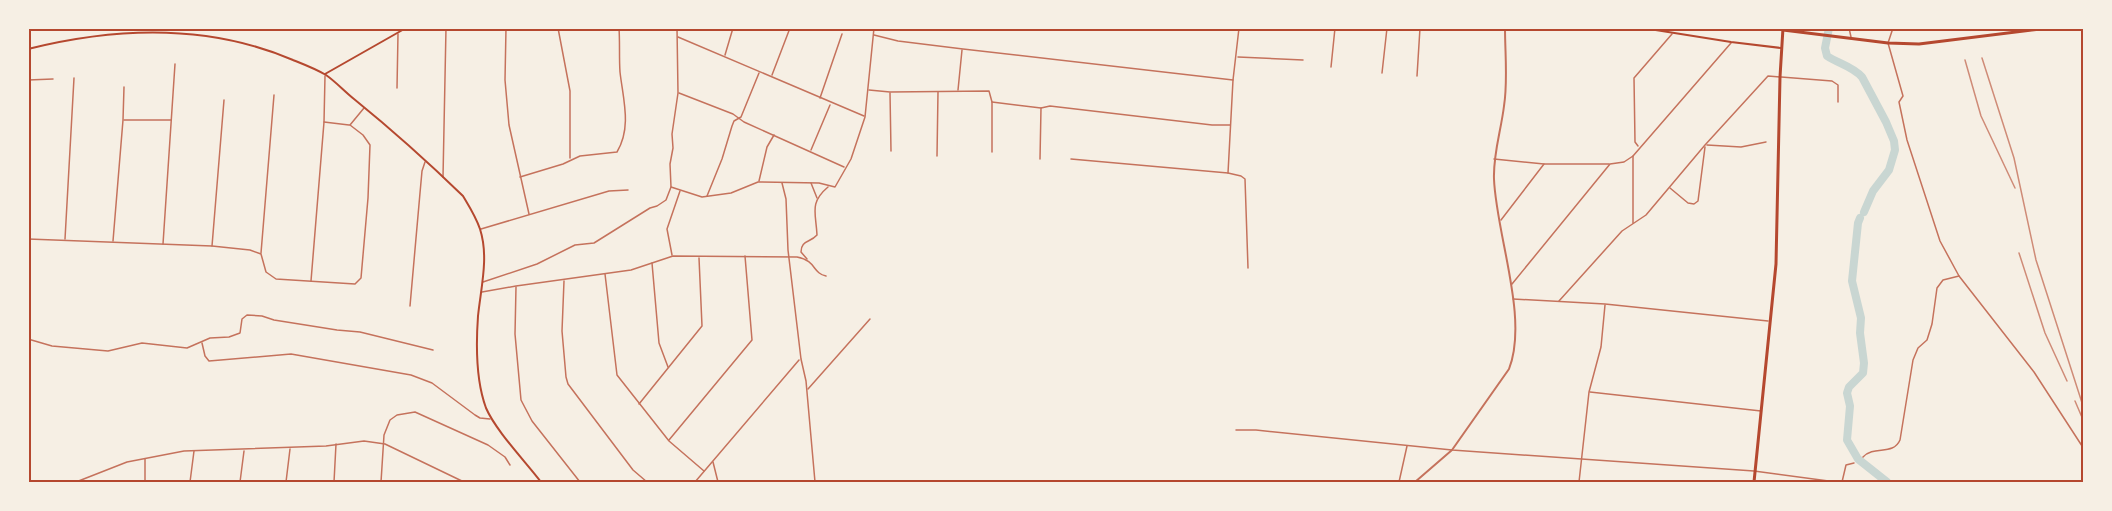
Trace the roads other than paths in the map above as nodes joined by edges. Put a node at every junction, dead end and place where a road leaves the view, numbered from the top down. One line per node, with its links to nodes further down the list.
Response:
1 (406, 28): 21 (main road)
2 (446, 28): 88 (street)
3 (506, 28): 89 (street)
4 (558, 28): 82 (street)
5 (620, 28): 82 (street)
6 (676, 28): 26 (street)
7 (733, 28): 33 (street)
8 (790, 28): 41 (street)
9 (874, 28): 24 (street)
10 (1335, 28): 37 (street)
11 (1387, 28): 39 (street)
12 (1420, 28): 42 (street)
13 (1505, 28): 81 (street)
14 (1643, 28): 22 (main road)
15 (1685, 28): 25 (street)
16 (1849, 28): 27 (street)
17 (1893, 28): 29 (street)
18 (2049, 28): 29 (main road)
19 (1238, 29): 34 (street)
20 (1783, 29): 27 (main road); 30 (main road)
21 (399, 33): 40 (main road); 49 (street)
22 (1673, 33): 25 (main road); 73 (street)
23 (842, 34): 56 (street)
24 (874, 35): 32 (street); 50 (street)
25 (1685, 35): 28 (main road)
26 (677, 37): 33 (street); 54 (street)
27 (1851, 38): 29 (main road)
28 (1731, 42): 30 (main road); 73 (street)
29 (1889, 42): 121 (street)
30 (1781, 48): 43 (main road)
31 (28, 49): 40 (main road)
32 (963, 49): 47 (street); 51 (street)
33 (724, 56): 38 (street)
34 (1237, 57): 35 (street); 47 (street)
35 (1303, 60)
36 (176, 64): 66 (street)
37 (1331, 67)
38 (759, 72): 41 (street); 64 (street)
39 (1382, 73)
40 (325, 74): 61 (main road); 67 (street)
41 (772, 76): 56 (street)
42 (1417, 76)
43 (1780, 77): 59 (street); 72 (street); 133 (main road)
44 (74, 78): 105 (street)
45 (53, 79): 46 (street)
46 (28, 80)
47 (1233, 80): 69 (street)
48 (124, 87): 65 (street)
49 (398, 88)
50 (868, 90): 52 (street); 63 (street)
51 (958, 91): 53 (street); 58 (street)
52 (890, 92): 53 (street); 75 (street)
53 (938, 92): 77 (street)
54 (678, 93): 64 (street); 94 (street)
55 (274, 95): 110 (street)
56 (820, 98): 60 (street)
57 (224, 100): 108 (street)
58 (992, 102): 62 (street); 76 (street)
59 (1838, 102)
60 (831, 104): 63 (street); 74 (street)
61 (365, 108): 68 (street); 83 (main road)
62 (1041, 108): 69 (street); 79 (street)
63 (865, 117): 86 (street)
64 (740, 119): 70 (street); 98 (street)
65 (123, 120): 66 (street); 106 (street)
66 (171, 120): 107 (street)
67 (324, 122): 68 (street); 123 (street)
68 (350, 125): 123 (street)
69 (1231, 125): 87 (street)
70 (774, 135): 74 (street); 90 (street)
71 (1766, 142): 72 (street)
72 (1705, 145): 95 (street); 95 (street)
73 (1639, 147): 78 (street)
74 (811, 151): 86 (street)
75 (891, 151)
76 (992, 152)
77 (937, 156)
78 (1633, 156): 85 (street); 102 (street)
79 (1040, 159)
80 (1071, 159): 87 (street)
81 (1494, 159): 84 (street); 101 (street)
82 (570, 160): 89 (street)
83 (426, 161): 88 (main road); 131 (street)
84 (1544, 164): 85 (street); 101 (street)
85 (1610, 164): 126 (street)
86 (846, 167): 93 (street)
87 (1228, 173): 118 (street)
88 (443, 177): 103 (main road)
89 (520, 177): 100 (street)
90 (758, 182): 91 (street); 98 (street)
91 (782, 183): 92 (street); 114 (street)
92 (811, 183): 93 (street); 99 (street)
93 (829, 186): 99 (street)
94 (670, 187): 97 (street); 124 (street)
95 (1670, 188): 102 (street)
96 (628, 190): 100 (street)
97 (680, 190): 98 (street); 111 (street)
98 (707, 197)
99 (817, 199): 109 (street)
100 (530, 214): 103 (street)
101 (1500, 221): 126 (street)
102 (1633, 224): 129 (street)
103 (480, 229): 124 (main road)
104 (28, 239): 105 (street)
105 (65, 240): 106 (street)
106 (113, 242): 107 (street)
107 (163, 245): 108 (street)
108 (212, 246): 110 (street)
109 (801, 252): 115 (street); 116 (street)
110 (261, 254): 123 (street)
111 (673, 256): 113 (street); 117 (street)
112 (745, 256): 113 (street); 114 (street); 145 (street)
113 (699, 257): 138 (street)
114 (789, 257): 115 (street); 137 (street)
115 (797, 257): 116 (street)
116 (808, 260): 120 (street)
117 (652, 262): 119 (street); 138 (street)
118 (1248, 268)
119 (605, 274): 122 (street); 141 (street)
120 (826, 276)
121 (1959, 276): 152 (street); 154 (street)
122 (564, 280): 125 (street); 173 (street)
123 (311, 282)
124 (483, 282): 127 (main road)
125 (516, 286): 127 (street); 172 (street)
126 (1511, 286): 128 (street)
127 (482, 292): 143 (main road)
128 (1513, 299): 129 (street); 151 (street)
129 (1559, 301): 130 (street)
130 (1605, 304): 133 (street); 140 (street)
131 (410, 306)
132 (870, 319): 139 (street)
133 (1769, 321): 142 (main road)
134 (28, 339): 135 (street)
135 (202, 342): 136 (street); 143 (street)
136 (433, 350)
137 (801, 359): 139 (street); 157 (street)
138 (669, 367): 141 (street)
139 (807, 390): 176 (street)
140 (1589, 392): 142 (street); 156 (street)
141 (639, 404): 145 (street)
142 (1761, 411): 161 (main road)
143 (492, 419): 171 (main road)
144 (1236, 430): 148 (street)
145 (669, 441): 160 (street)
146 (336, 444): 147 (street); 149 (street); 168 (street)
147 (385, 444): 159 (street); 169 (street); 170 (street)
148 (1407, 446): 151 (street); 178 (street)
149 (290, 448): 150 (street); 167 (street)
150 (244, 450): 153 (street); 166 (street)
151 (1452, 450): 156 (street); 179 (street)
152 (2084, 450)
153 (194, 451): 155 (street); 165 (street)
154 (1863, 457)
155 (146, 458): 163 (street); 164 (street)
156 (1581, 459): 161 (street); 180 (street)
157 (713, 461): 160 (street); 175 (street)
158 (1854, 463): 183 (street)
159 (510, 465)
160 (704, 471): 174 (street)
161 (1754, 471): 181 (main road); 182 (street)
162 (1241, 482): 177 (street)
163 (76, 483)
164 (145, 483)
165 (190, 483)
166 (240, 483)
167 (286, 483)
168 (334, 483)
169 (381, 483)
170 (464, 483)
171 (541, 483)
172 (580, 483)
173 (647, 483)
174 (695, 483)
175 (718, 483)
176 (815, 483)
177 (1250, 483)
178 (1399, 483)
179 (1414, 483)
180 (1579, 483)
181 (1754, 483)
182 (1836, 483)
183 (1842, 483)

